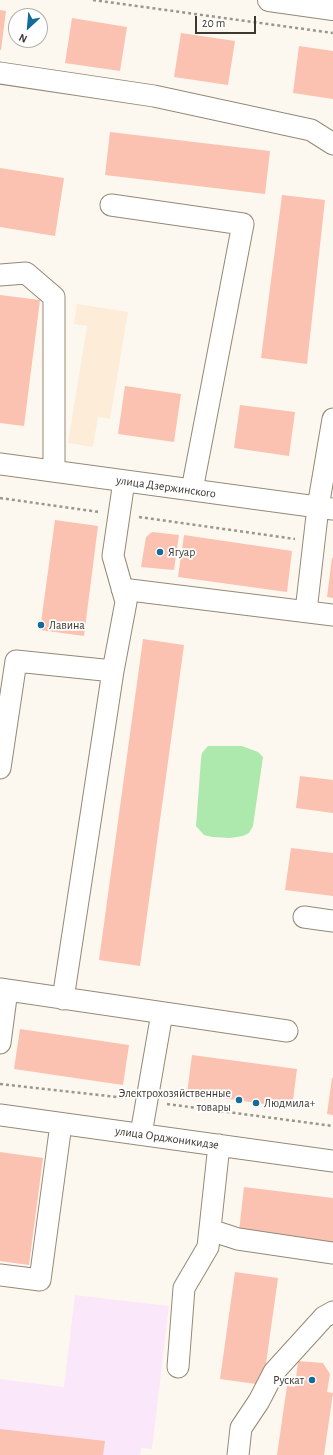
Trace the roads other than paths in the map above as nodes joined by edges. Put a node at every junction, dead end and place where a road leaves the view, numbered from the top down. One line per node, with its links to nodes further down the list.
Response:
1 (269, 0): 2 (main road)
2 (333, 9)
3 (0, 73): 4 (street)
4 (333, 144)
5 (111, 205): 11 (street)
6 (0, 275): 9 (street)
7 (333, 419): 12 (street)
8 (0, 464): 9 (street, улица Дзержинского)
9 (54, 472): 10 (street, улица Дзержинского)
10 (124, 481): 11 (street, улица Дзержинского); 13 (street)
11 (192, 490): 12 (street, улица Дзержинского)
12 (326, 508): 14 (street)
13 (122, 589): 14 (street); 16 (street)
14 (306, 612): 15 (street)
15 (333, 615)
16 (113, 671): 17 (street); 21 (street)
17 (0, 768)
18 (304, 917): 19 (street)
19 (333, 921)
20 (4, 990): 21 (street); 24 (street)
21 (63, 999): 22 (street)
22 (162, 1013): 23 (street); 27 (street)
23 (287, 1031)
24 (0, 1043)
25 (0, 1115): 26 (street, улица Орджоникидзе)
26 (61, 1124): 27 (street, улица Орджоникидзе); 32 (street)
27 (141, 1134): 28 (street, улица Орджоникидзе)
28 (219, 1145): 29 (street, улица Орджоникидзе); 30 (street)
29 (333, 1160)
30 (210, 1230): 31 (street); 34 (street)
31 (333, 1253)
32 (0, 1275)
33 (333, 1312): 35 (street)
34 (178, 1367)
35 (238, 1455)

